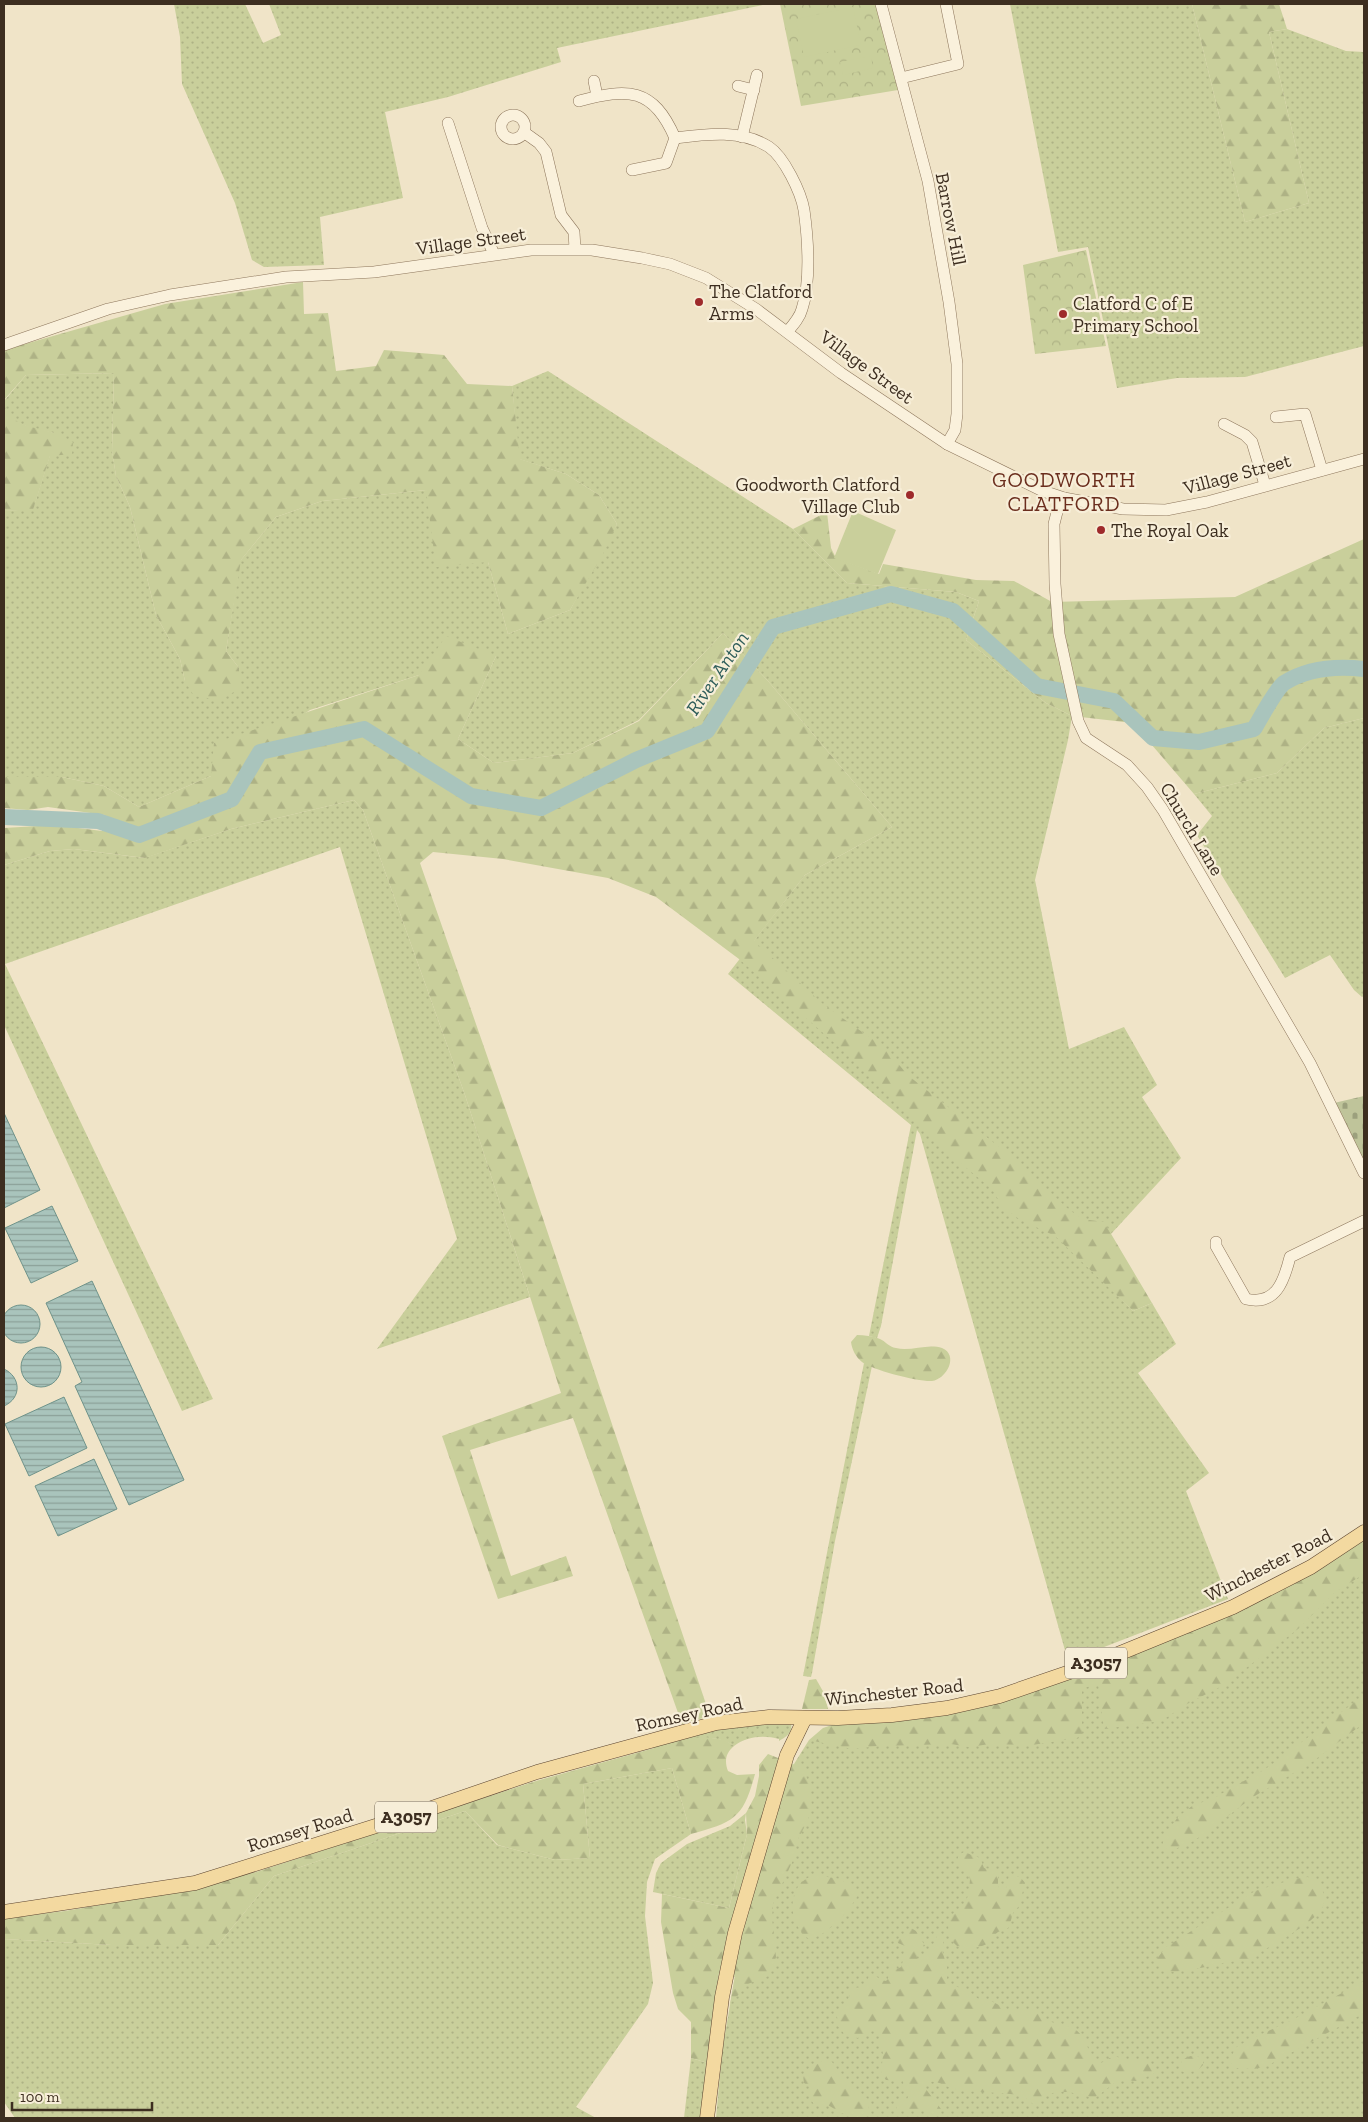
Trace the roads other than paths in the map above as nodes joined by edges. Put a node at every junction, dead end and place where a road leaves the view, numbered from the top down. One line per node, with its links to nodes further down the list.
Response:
1 (881, 4): 4 (street, Barrow Hill)
2 (946, 4): 4 (street)
3 (757, 75): 7 (street)
4 (900, 78): 21 (street, Barrow Hill)
5 (594, 81): 8 (street)
6 (738, 86): 7 (street)
7 (754, 90): 12 (street)
8 (597, 96): 9 (street); 13 (street)
9 (579, 101)
10 (448, 124): 16 (street)
11 (524, 132): 15 (street)
12 (742, 137): 13 (street); 17 (street)
13 (675, 138): 14 (street)
14 (632, 170)
15 (575, 249): 16 (street, Village Street); 17 (street, Village Street)
16 (494, 254): 18 (street, Village Street)
17 (788, 331): 21 (street, Village Street)
18 (4, 345)
19 (1276, 418): 23 (street)
20 (1224, 424): 24 (street)
21 (947, 444): 25 (street, Village Street)
22 (1364, 459): 23 (street, Village Street)
23 (1322, 470): 24 (street, Village Street)
24 (1265, 485): 25 (street, Village Street)
25 (1064, 498): 26 (street, Church Lane)
26 (1364, 1173)
27 (1364, 1221): 28 (street)
28 (1216, 1242)
29 (1364, 1532): 30 (main road, Winchester Road / A3057)
30 (805, 1718): 31 (main road, Romsey Road / A3057); 32 (main road, Winchester Road)
31 (4, 1912)
32 (707, 2118)

